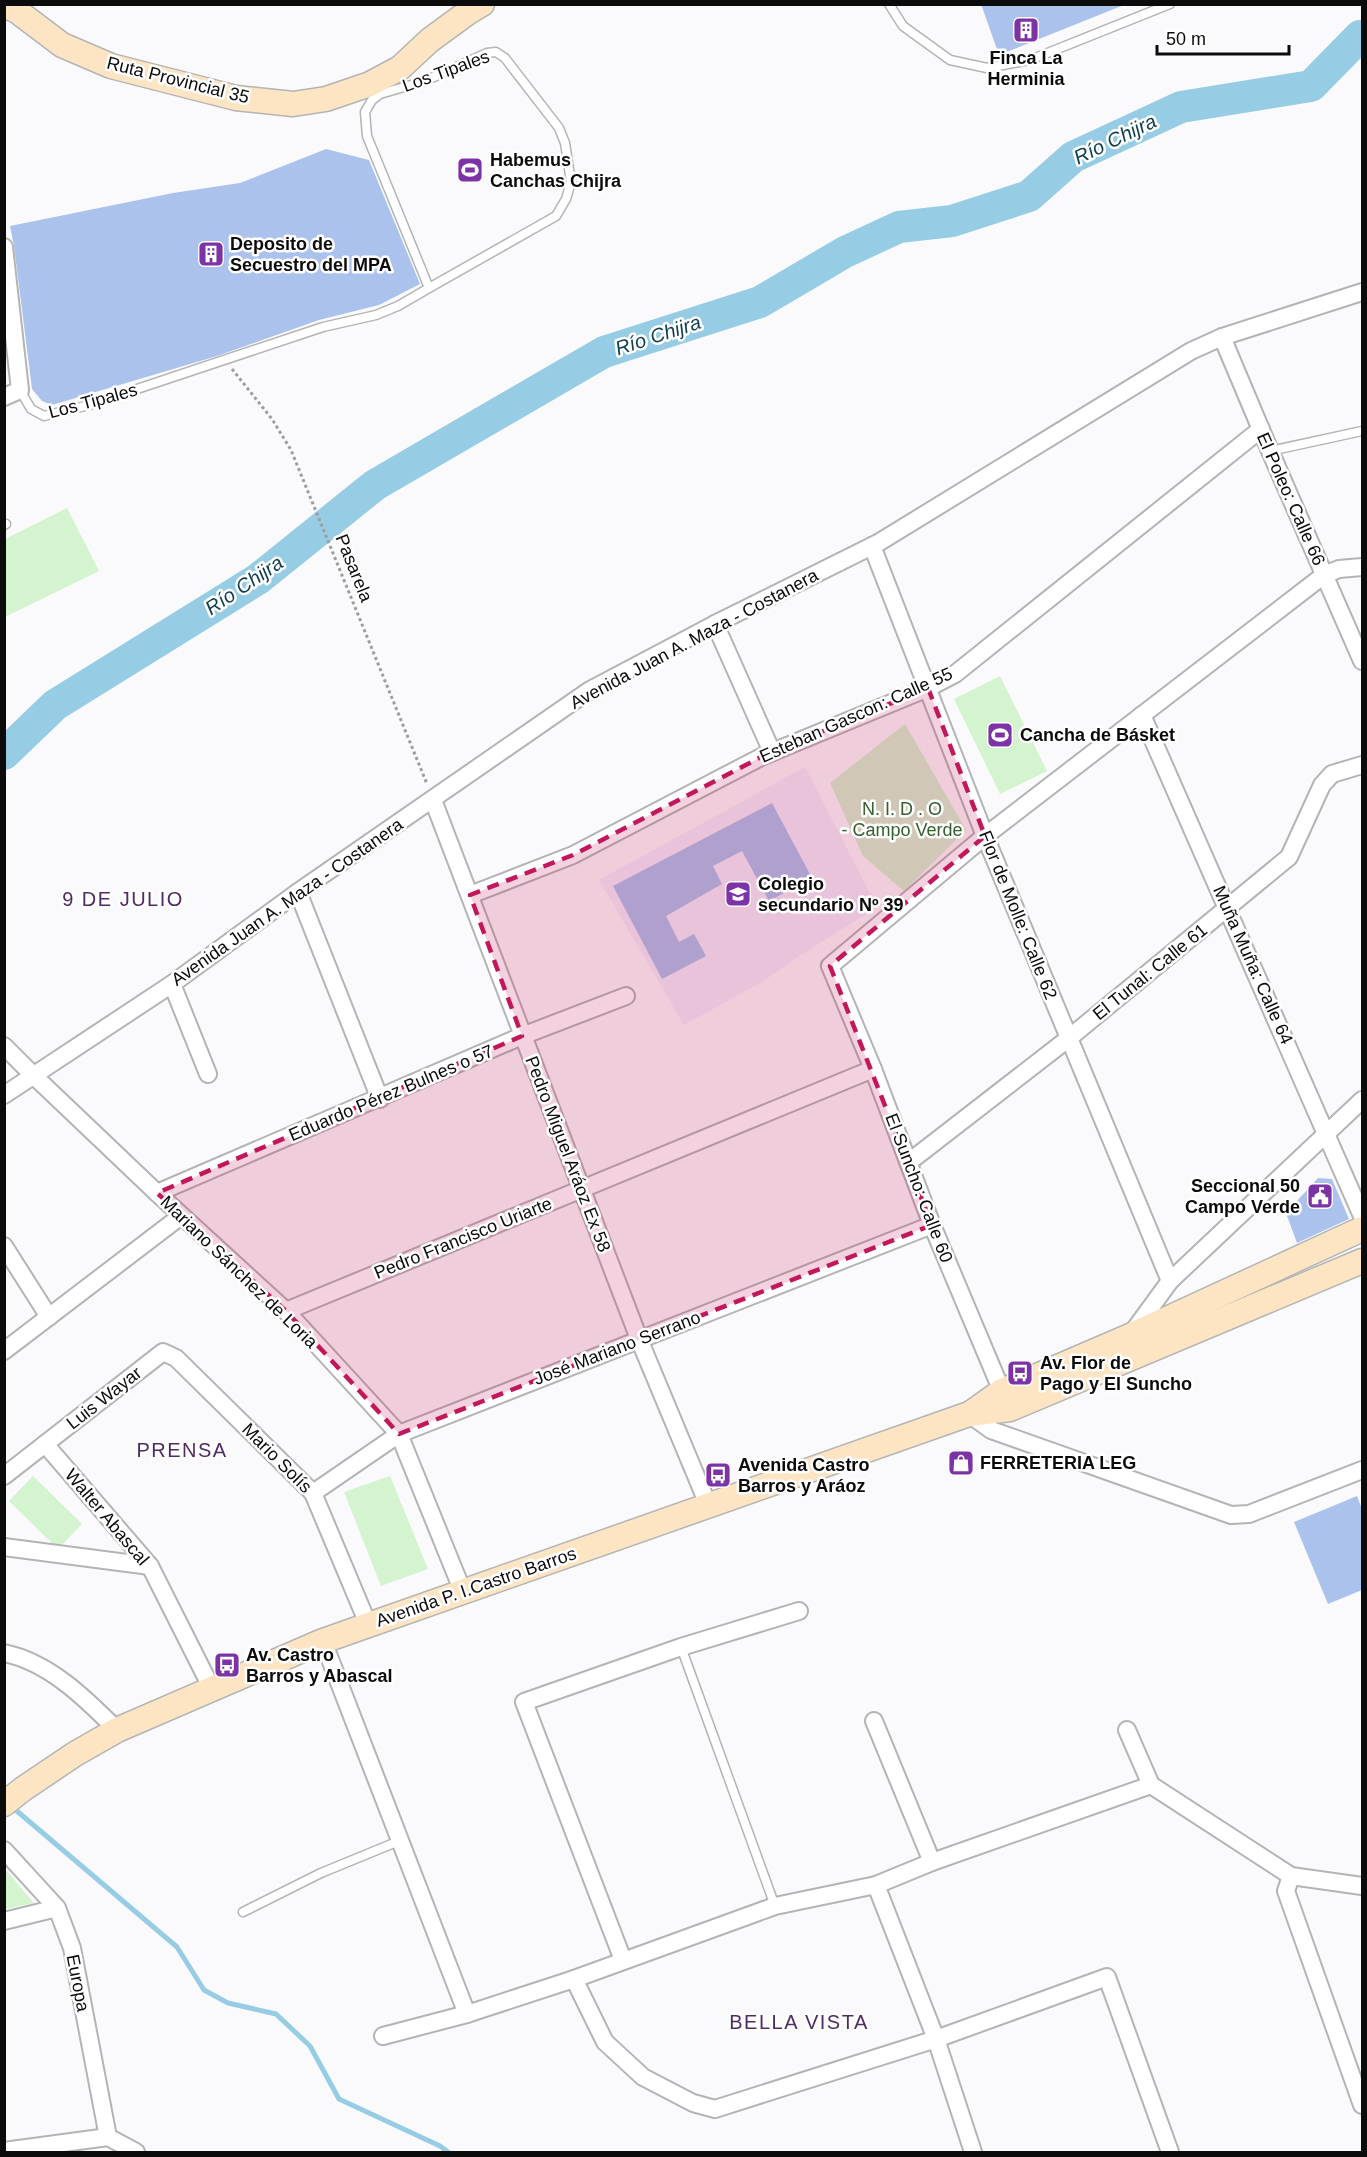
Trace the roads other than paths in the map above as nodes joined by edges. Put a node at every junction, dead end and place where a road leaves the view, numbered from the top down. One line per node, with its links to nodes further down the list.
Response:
1 (482, 4): 4 (street, Ruta Provincial 35)
2 (889, 4): 3 (lane)
3 (1170, 4)
4 (4, 5)
5 (5, 254): 9 (street)
6 (429, 288): 6 (lane, Los Tipales); 9 (lane, Los Tipales)
7 (1362, 292): 8 (street, Avenida Juan A. Maza - Costanera)
8 (1222, 337): 10 (street, El Poleo: Calle 66); 13 (street, Avenida Juan A. Maza - Costanera)
9 (12, 393)
10 (1261, 429): 12 (street, El Poleo: Calle 66); 18 (street, Esteban Gascon: Calle 55)
11 (1362, 431): 12 (lane)
12 (1270, 451): 15 (street, El Poleo: Calle 66)
13 (872, 546): 16 (street, Avenida Juan A. Maza - Costanera); 18 (street, Flor de Molle: Calle 62)
14 (1362, 567): 15 (street)
15 (1324, 575): 17 (street, El Poleo: Calle 66); 19 (street)
16 (715, 624): 20 (street); 22 (street, Avenida Juan A. Maza - Costanera)
17 (1362, 661)
18 (928, 688): 20 (street, Esteban Gascon: Calle 55); 23 (street, Flor de Molle: Calle 62)
19 (1142, 715): 23 (street); 26 (street, Muña Muña: Calle 64)
20 (772, 752): 25 (street, Esteban Gascon: Calle 55)
21 (1362, 765): 26 (street, El Tunal: Calle 61)
22 (433, 800): 24 (street, Avenida Juan A. Maza - Costanera); 25 (street, Pedro Miguel Aráoz Ex 58)
23 (985, 836): 30 (street, Flor de Molle: Calle 62); 32 (street, El Suncho: Calle 60)
24 (298, 892): 27 (street, Avenida Juan A. Maza - Costanera); 36 (street)
25 (470, 895): 29 (street, Pedro Miguel Aráoz Ex 58)
26 (1228, 909): 30 (street, El Tunal: Calle 61); 38 (street, Muña Muña: Calle 64)
27 (172, 984): 33 (street); 34 (street, Avenida Juan A. Maza - Costanera)
28 (626, 996): 29 (street, Eduardo Pérez Bulnes o 57)
29 (522, 1036): 36 (street, Eduardo Pérez Bulnes o 57); 40 (street, Pedro Miguel Aráoz Ex 58)
30 (1069, 1038): 39 (street, El Tunal: Calle 61); 48 (street, Flor de Molle: Calle 62)
31 (4, 1046): 34 (street, Mariano Sánchez de Loria)
32 (873, 1069): 39 (street, El Suncho: Calle 60); 40 (street, Pedro Francisco Uriarte)
33 (208, 1074)
34 (33, 1075): 35 (street, Avenida Juan A. Maza - Costanera); 41 (street, Mariano Sánchez de Loria)
35 (4, 1095)
36 (380, 1099): 41 (street, Eduardo Pérez Bulnes o 57)
37 (1362, 1100): 38 (street)
38 (1326, 1134): 43 (street, Muña Muña: Calle 64); 48 (street)
39 (909, 1162): 44 (street, El Suncho: Calle 60)
40 (582, 1190): 49 (street, Pedro Francisco Uriarte); 52 (street, Pedro Miguel Aráoz Ex 58)
41 (157, 1193): 42 (street, Mariano Sánchez de Loria)
42 (181, 1216): 49 (street, Mariano Sánchez de Loria); 50 (street)
43 (1362, 1216)
44 (933, 1225): 52 (street, José Mariano Serrano); 55 (street, El Suncho: Calle 60)
45 (1362, 1229): 51 (street)
46 (4, 1246): 50 (street)
47 (1362, 1261): 55 (street)
48 (1170, 1281): 51 (street)
49 (286, 1311): 57 (street, Mariano Sánchez de Loria)
50 (49, 1317): 53 (street)
51 (1130, 1336): 55 (street)
52 (639, 1339): 57 (street, José Mariano Serrano); 62 (street, Pedro Miguel Aráoz Ex 58)
53 (4, 1351)
54 (163, 1352): 58 (street, Luis Wayar); 61 (street, Mario Solís)
55 (1006, 1400): 56 (street, Avenida P. I.Castro Barros)
56 (969, 1414): 59 (street); 62 (street, Avenida P. I.Castro Barros)
57 (399, 1434): 61 (street, José Mariano Serrano); 65 (street, Mariano Sánchez de Loria)
58 (45, 1444): 60 (street, Luis Wayar); 64 (street, Walter Abascal)
59 (1362, 1470)
60 (4, 1476)
61 (313, 1493): 67 (street, Mario Solís)
62 (709, 1507): 65 (street, Avenida P. I.Castro Barros)
63 (4, 1547): 64 (street)
64 (150, 1566): 71 (street, Walter Abascal)
65 (464, 1592): 67 (street, Avenida P. I.Castro Barros)
66 (798, 1611): 69 (street)
67 (368, 1624): 68 (street, Avenida P. I.Castro Barros)
68 (323, 1641): 71 (street, Avenida P. I.Castro Barros); 77 (street)
69 (681, 1647): 83 (lane); 87 (street)
70 (4, 1653): 73 (street)
71 (212, 1689): 73 (street, Avenida P. I.Castro Barros)
72 (874, 1721): 79 (street)
73 (117, 1730): 76 (street, Avenida P. I.Castro Barros)
74 (1127, 1730): 75 (street)
75 (1150, 1785): 79 (street); 80 (street)
76 (4, 1804)
77 (399, 1841): 85 (lane); 89 (street)
78 (4, 1850): 84 (street, Europa)
79 (932, 1862): 81 (street)
80 (1291, 1876): 82 (street); 92 (street)
81 (876, 1885): 83 (street); 91 (street)
82 (1362, 1886)
83 (775, 1906): 87 (street)
84 (57, 1908): 86 (street); 93 (street, Europa)
85 (243, 1912)
86 (4, 1921)
87 (623, 1960): 88 (street)
88 (574, 1978): 89 (street); 91 (street)
89 (467, 2014): 90 (street)
90 (383, 2036)
91 (936, 2039): 96 (street); 97 (street)
92 (1362, 2105)
93 (108, 2137): 94 (street); 95 (street)
94 (4, 2151)
95 (136, 2152)
96 (973, 2152)
97 (1170, 2152)

